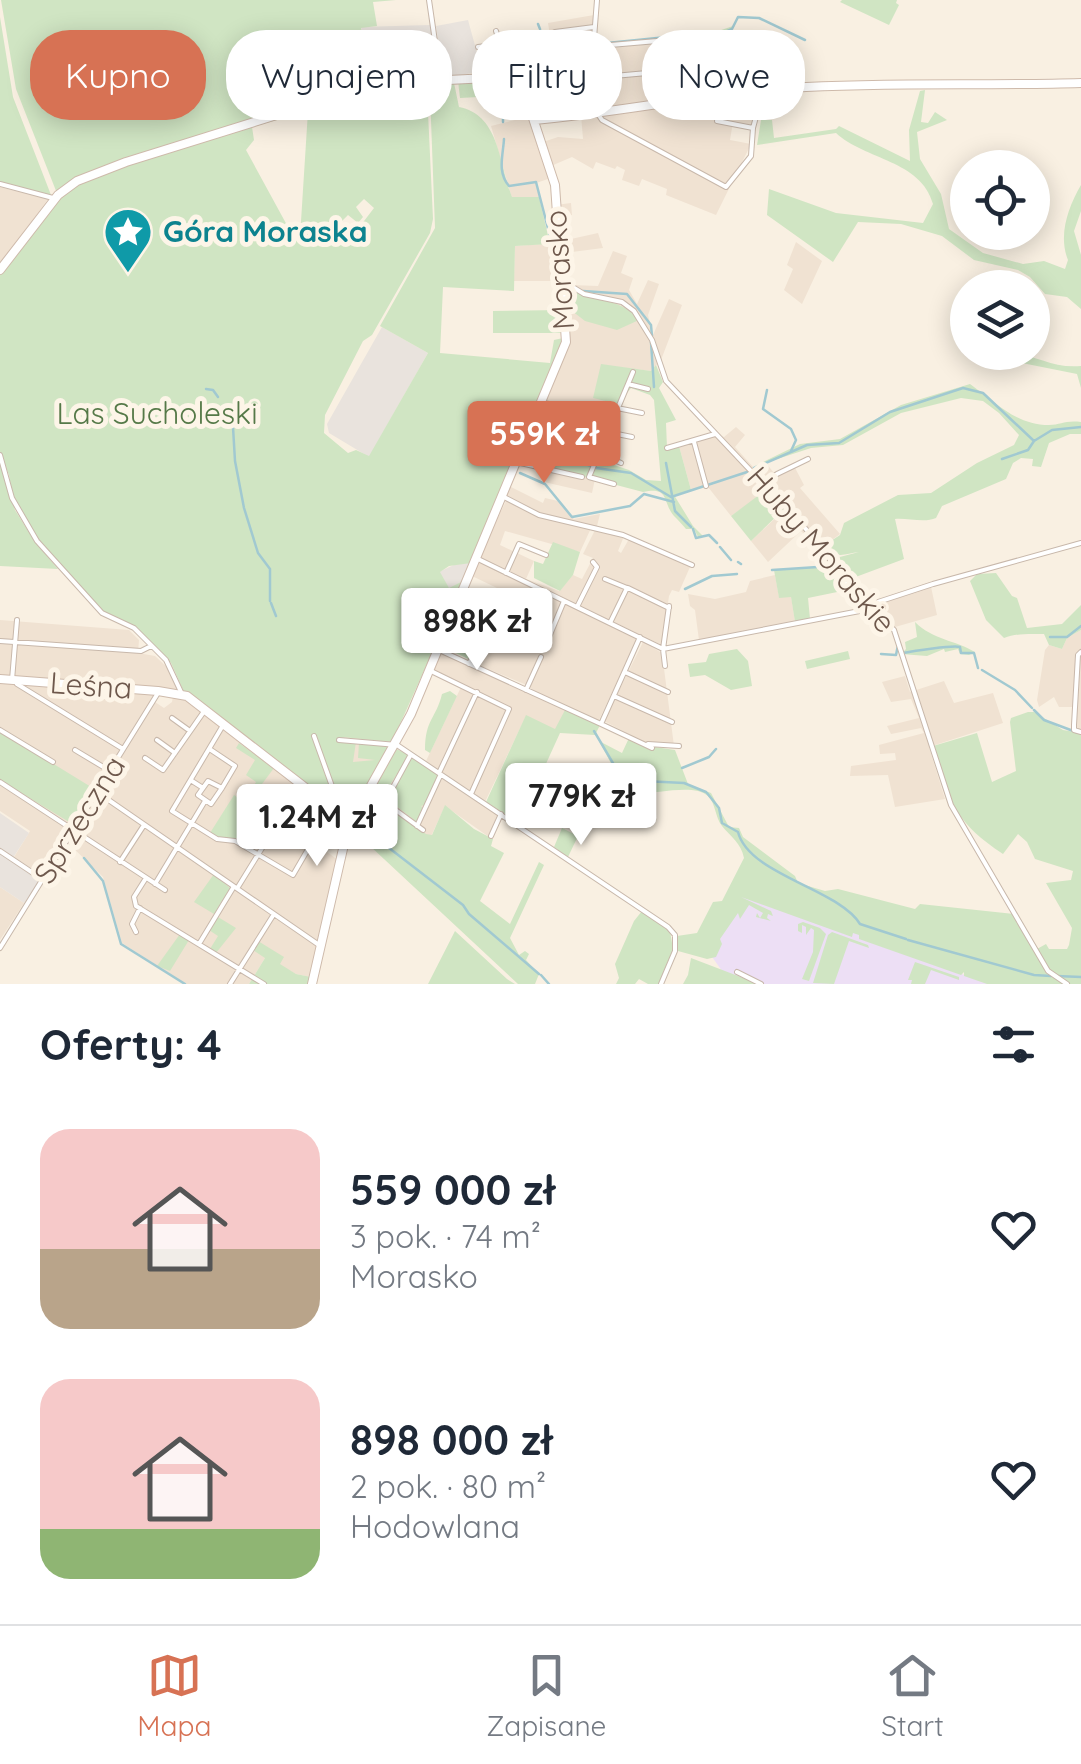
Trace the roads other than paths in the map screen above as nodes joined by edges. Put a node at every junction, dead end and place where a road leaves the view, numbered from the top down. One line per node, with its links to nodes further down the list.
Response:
1 (428, 0): 4 (street)
2 (597, 0): 3 (street)
3 (594, 27): 5 (street); 6 (street)
4 (432, 30)
5 (571, 30)
6 (594, 30)
7 (1081, 83): 8 (street)
8 (805, 90)
9 (261, 120): 16 (street)
10 (534, 120): 18 (street, Morasko)
11 (602, 120): 14 (street)
12 (756, 120): 14 (street)
13 (718, 121): 14 (street)
14 (754, 128)
15 (0, 184): 16 (street)
16 (54, 198): 17 (street)
17 (0, 270)
18 (563, 282): 22 (street, Morasko); 27 (street, Huby Moraskie)
19 (633, 372): 20 (street)
20 (628, 384): 21 (street); 23 (street)
21 (648, 388)
22 (542, 402): 25 (street); 26 (street, Morasko)
23 (618, 408): 24 (street); 28 (street)
24 (642, 413)
25 (608, 420)
26 (534, 421): 28 (street); 35 (street, Morasko)
27 (717, 433): 30 (street); 38 (street, Huby Moraskie)
28 (605, 434): 29 (street); 32 (street)
29 (632, 437)
30 (693, 440): 31 (street); 40 (street)
31 (667, 448)
32 (599, 453): 36 (street); 39 (street)
33 (0, 454): 60 (street)
34 (808, 460): 38 (street)
35 (516, 462): 37 (street); 41 (street, Morasko)
36 (621, 463)
37 (582, 477)
38 (765, 483): 52 (street, Huby Moraskie)
39 (614, 484)
40 (706, 486)
41 (502, 496): 44 (street, Morasko); 46 (street)
42 (1081, 543): 52 (street)
43 (546, 556): 47 (street)
44 (476, 558): 47 (street); 61 (street, Morasko)
45 (593, 562): 51 (street)
46 (692, 565)
47 (506, 573): 50 (street)
48 (605, 580): 49 (street)
49 (628, 588): 55 (street); 62 (street)
50 (564, 601): 51 (street); 56 (street)
51 (577, 607): 55 (street)
52 (872, 607): 62 (street); 144 (street, Huby Moraskie)
53 (510, 612): 65 (street)
54 (17, 620): 59 (street)
55 (610, 623): 57 (street)
56 (526, 627)
57 (640, 637): 62 (street); 68 (street)
58 (0, 641): 59 (street)
59 (15, 642): 60 (street); 70 (street)
60 (151, 646): 75 (street)
61 (438, 649): 65 (street); 67 (street, Morasko)
62 (663, 649): 66 (street)
63 (1080, 653): 84 (street)
64 (541, 657): 72 (street)
65 (469, 664): 72 (street)
66 (665, 666)
67 (429, 670): 73 (street); 88 (street, Morasko)
68 (625, 672): 74 (street); 76 (street)
69 (0, 679): 70 (street, Leśna)
70 (14, 680): 71 (street, Leśna); 92 (street)
71 (158, 690): 75 (street, Leśna); 92 (street, Sprzeczna)
72 (526, 690): 81 (street)
73 (477, 692): 100 (street); 109 (street)
74 (668, 692)
75 (182, 694): 77 (street)
76 (614, 696): 79 (street); 81 (street)
77 (205, 710): 80 (street); 83 (street)
78 (172, 718): 83 (street)
79 (672, 722)
80 (224, 724): 93 (street); 103 (street)
81 (601, 724): 89 (street)
82 (0, 730): 98 (street)
83 (190, 731): 95 (street)
84 (1081, 732)
85 (314, 736): 112 (street)
86 (157, 740): 95 (street)
87 (339, 740): 88 (street)
88 (394, 744): 96 (street); 107 (street, Morasko)
89 (644, 744): 90 (street); 91 (street)
90 (679, 746)
91 (652, 748)
92 (123, 749): 99 (street, Sprzeczna)
93 (209, 749): 105 (street); 114 (street)
94 (76, 750): 99 (street)
95 (175, 753): 97 (street)
96 (411, 755): 100 (street); 110 (street)
97 (145, 758)
98 (52, 762)
99 (110, 771): 108 (street, Sprzeczna)
100 (440, 774): 109 (street); 117 (street)
101 (192, 781): 104 (street)
102 (0, 782): 119 (street)
103 (301, 784): 112 (street); 115 (street)
104 (203, 788): 105 (street); 111 (street)
105 (222, 788): 111 (street)
106 (250, 790): 115 (street)
107 (368, 790): 110 (street); 118 (street, Morasko)
108 (96, 792): 116 (street); 119 (street, Sprzeczna)
109 (471, 794): 113 (street)
110 (386, 800): 117 (street)
111 (205, 801): 114 (street)
112 (336, 814): 118 (street)
113 (501, 814): 121 (street); 143 (street)
114 (191, 823): 122 (street); 124 (street)
115 (278, 823): 124 (street); 124 (street)
116 (144, 824): 122 (street); 125 (street)
117 (417, 826): 120 (street)
118 (348, 828): 135 (street, Morasko)
119 (74, 829): 125 (street); 127 (street, Sprzeczna)
120 (423, 830)
121 (491, 836)
122 (177, 847): 128 (street); 129 (street)
123 (0, 851): 127 (street)
124 (258, 855): 129 (street)
125 (120, 862): 126 (street)
126 (146, 878): 128 (street); 131 (street)
127 (43, 879): 136 (street, Sprzeczna)
128 (155, 884): 130 (street)
129 (235, 888): 132 (street); 134 (street)
130 (165, 890)
131 (140, 908): 133 (street); 134 (street)
132 (273, 914): 135 (street); 137 (street)
133 (136, 932)
134 (199, 944): 137 (street)
135 (321, 946): 142 (street, Morasko)
136 (0, 948)
137 (240, 968): 140 (street); 141 (street)
138 (738, 972): 139 (street)
139 (760, 983)
140 (230, 984)
141 (264, 984)
142 (312, 984)
143 (661, 984)
144 (1067, 984)

